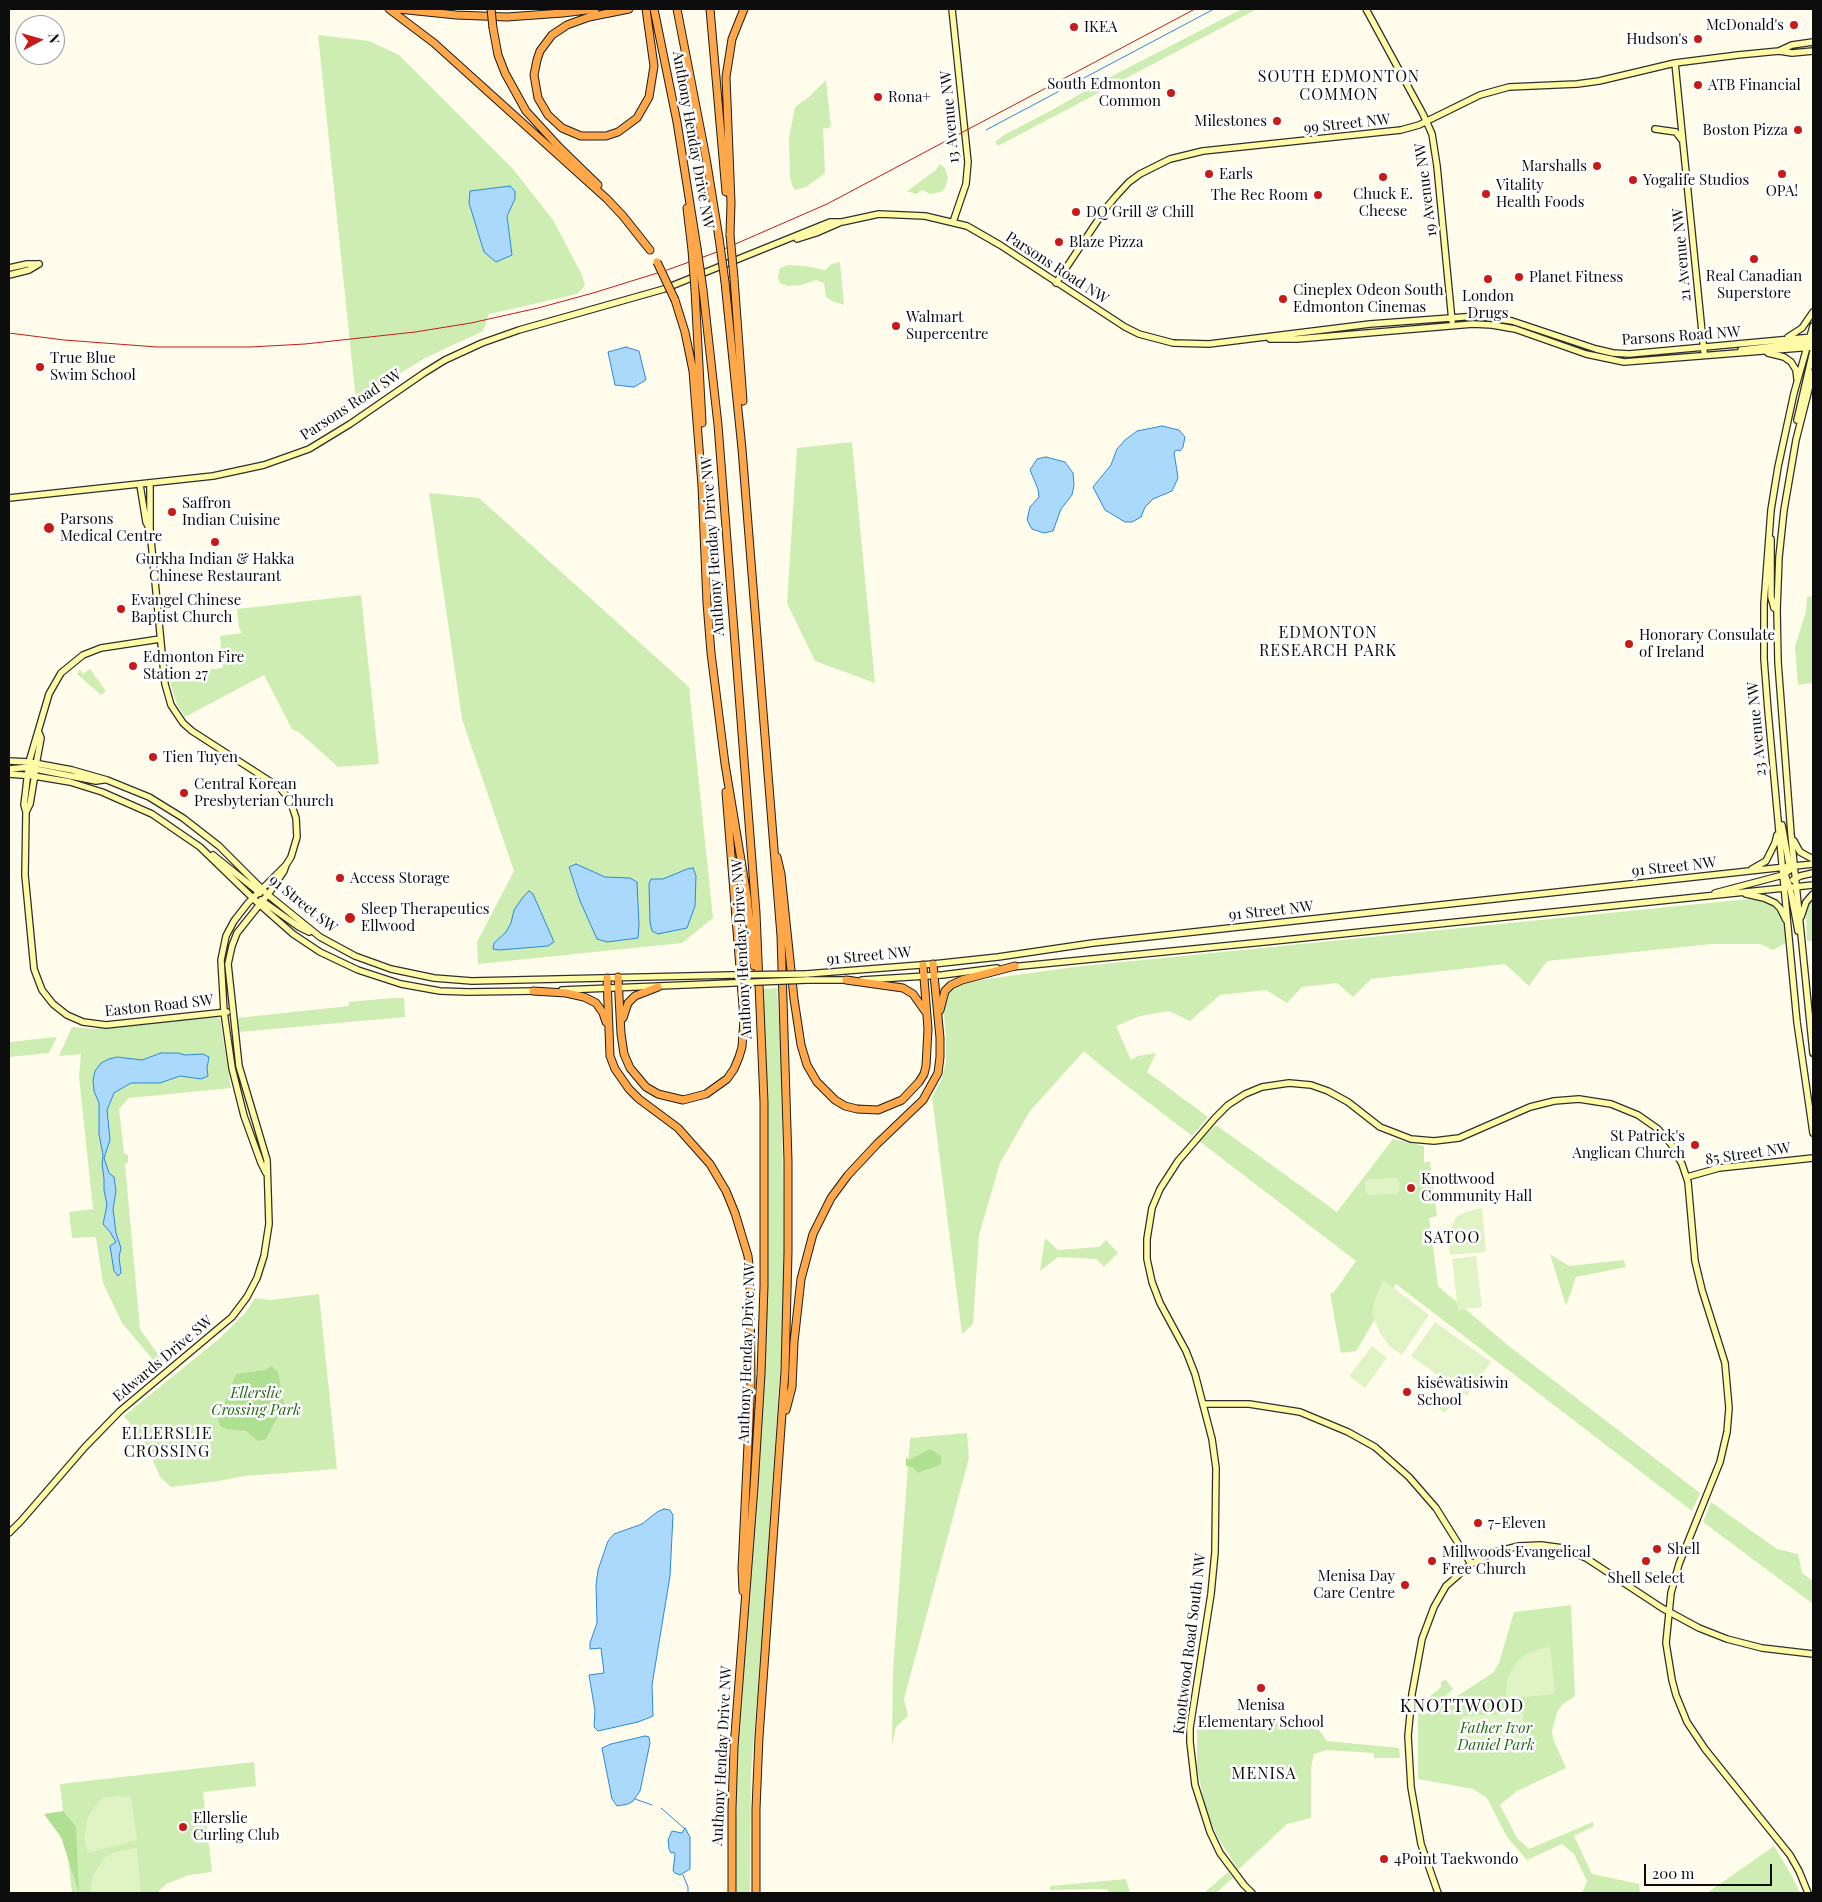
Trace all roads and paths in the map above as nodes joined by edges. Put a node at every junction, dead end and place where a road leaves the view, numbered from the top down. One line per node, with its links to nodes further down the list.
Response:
1 (389, 9): 24 (highway)
2 (398, 9): 4 (highway)
3 (491, 9): 24 (highway, bridge)
4 (595, 9)
5 (628, 9): 13 (highway)
6 (646, 9): 13 (highway)
7 (654, 9): 13 (highway, Anthony Henday Drive NW)
8 (710, 9): 22 (highway)
9 (744, 9): 22 (highway)
10 (952, 9): 21 (main road, 13 Avenue NW)
11 (1366, 9): 18 (main road, 19 Avenue NW)
12 (678, 12): 44 (highway, Anthony Henday Drive NW, bridge)
13 (652, 21): 23 (highway, Anthony Henday Drive NW)
14 (1813, 42): 15 (main road, 99 Street NW)
15 (1779, 51): 16 (main road, 99 Street NW); 17 (main road, 99 Street NW)
16 (1813, 51)
17 (1675, 63): 18 (main road, 99 Street NW); 20 (main road, 21 Avenue NW)
18 (1426, 121): 27 (main road, 99 Street NW); 30 (main road, 19 Avenue NW)
19 (1655, 129): 20 (main road)
20 (1685, 154): 36 (main road, 21 Avenue NW)
21 (953, 222): 27 (main road, Parsons Road NW); 28 (main road, Parsons Road NW)
22 (730, 235): 44 (highway, bridge)
23 (695, 249): 47 (highway, bridge); 103 (highway, Anthony Henday Drive NW, bridge)
24 (650, 250): 47 (highway, bridge)
25 (9, 268): 26 (main road)
26 (9, 275)
27 (1056, 283): 33 (main road, Parsons Road NW)
28 (664, 289): 45 (main road, Parsons Road SW)
29 (1813, 312): 34 (main road)
30 (1451, 317): 31 (main road, 19 Avenue NW); 33 (main road, Parsons Road NW); 36 (main road, Parsons Road NW)
31 (1452, 325): 33 (main road, Parsons Road NW); 39 (main road, Parsons Road NW)
32 (1813, 326): 35 (main road, 23 Avenue NW)
33 (1257, 338)
34 (1764, 341): 35 (main road, Parsons Road NW); 36 (main road, Parsons Road NW)
35 (1812, 343): 37 (main road, Parsons Road NW); 38 (main road); 42 (main road, 23 Avenue NW); 43 (main road)
36 (1703, 348): 39 (main road, 21 Avenue NW)
37 (1761, 352): 38 (main road, Parsons Road NW); 42 (main road)
38 (1730, 354): 39 (main road, Parsons Road NW)
39 (1704, 356)
40 (1813, 373): 43 (main road, 23 Avenue NW)
41 (1813, 382): 43 (main road)
42 (1797, 383): 49 (main road, 23 Avenue NW)
43 (1796, 440): 51 (main road, 23 Avenue NW)
44 (742, 449): 64 (highway, Anthony Henday Drive NW)
45 (150, 483): 46 (main road, Parsons Road SW); 50 (main road)
46 (140, 485): 48 (main road, Parsons Road SW); 50 (main road)
47 (702, 486): 55 (highway)
48 (9, 498)
49 (1770, 520): 51 (main road); 61 (main road, 23 Avenue NW)
50 (150, 530): 52 (main road, Edwards Drive SW)
51 (1777, 610): 65 (main road, 23 Avenue NW)
52 (160, 639): 53 (main road); 69 (main road, Edwards Drive SW)
53 (39, 733): 56 (main road, Easton Road SW); 58 (main road, Easton Road SW)
54 (9, 762): 56 (main road, 91 Street SW)
55 (725, 764): 103 (highway); 108 (highway)
56 (29, 765): 57 (main road); 58 (main road, 91 Street SW); 60 (main road, Easton Road SW)
57 (9, 769)
58 (35, 769): 60 (main road, 91 Street SW); 62 (main road, Easton Road SW); 66 (main road, 91 Street SW); 77 (main road, 91 Street SW)
59 (9, 774): 60 (main road, 91 Street SW)
60 (26, 775): 62 (main road, Easton Road SW)
61 (1774, 784): 63 (main road, 23 Avenue NW); 71 (main road)
62 (26, 812): 105 (main road, Easton Road SW)
63 (1778, 825): 70 (main road, 23 Avenue NW); 72 (main road)
64 (771, 830): 106 (highway); 116 (highway, Anthony Henday Drive NW)
65 (1791, 834): 67 (main road); 71 (main road, 23 Avenue NW)
66 (200, 847): 77 (main road); 81 (main road, 91 Street SW)
67 (1813, 859)
68 (1813, 864): 71 (main road)
69 (286, 865): 77 (main road, Edwards Drive SW); 79 (main road, Edwards Drive SW)
70 (1782, 868): 71 (main road, 23 Avenue NW); 72 (main road, 91 Street NW)
71 (1788, 871): 74 (main road); 74 (main road, 23 Avenue NW); 82 (main road)
72 (1740, 872): 87 (main road, 91 Street NW)
73 (1813, 873): 74 (main road, 91 Street NW)
74 (1790, 884): 76 (main road); 78 (main road, 91 Street NW); 85 (main road, 23 Avenue NW); 90 (main road)
75 (1813, 885): 76 (main road)
76 (1797, 887): 84 (main road)
77 (260, 890): 79 (main road); 81 (main road, Edwards Drive SW)
78 (1741, 893): 82 (main road, 91 Street NW); 85 (main road)
79 (267, 894): 83 (main road, Edwards Drive SW); 86 (main road, 91 Street SW)
80 (1813, 894): 84 (main road)
81 (253, 898): 83 (main road); 105 (main road, Edwards Drive SW)
82 (1686, 899): 89 (main road, 91 Street NW)
83 (260, 902): 86 (main road); 102 (main road, 91 Street SW); 104 (main road, Edwards Drive SW)
84 (1800, 919): 90 (main road)
85 (1787, 924): 111 (main road, 23 Avenue NW)
86 (320, 937): 96 (main road, 91 Street SW)
87 (933, 964): 88 (main road, 91 Street NW); 92 (highway)
88 (923, 965): 93 (highway); 95 (main road, 91 Street NW)
89 (1015, 966): 92 (main road, 91 Street NW); 107 (highway)
90 (1805, 973): 110 (main road)
91 (732, 975): 94 (main road, 91 Street SW); 95 (main road, 91 Street NW, bridge)
92 (934, 975): 93 (main road, 91 Street NW); 107 (highway)
93 (924, 976): 97 (main road, 91 Street NW); 106 (highway)
94 (618, 977): 96 (main road, 91 Street SW); 100 (highway)
95 (807, 977): 97 (main road, 91 Street NW); 98 (main road, 91 Street NW, bridge)
96 (607, 978): 101 (highway)
97 (846, 980): 106 (highway)
98 (732, 982): 99 (main road, 91 Street SW)
99 (658, 987): 100 (main road, 91 Street SW); 108 (highway)
100 (619, 988): 101 (main road, 91 Street SW); 108 (highway)
101 (608, 989): 102 (main road, 91 Street SW); 109 (highway)
102 (533, 991): 109 (highway)
103 (760, 998): 120 (highway, Anthony Henday Drive NW)
104 (232, 1011): 105 (main road, Easton Road SW); 113 (main road, Edwards Drive SW)
105 (224, 1012): 113 (main road, Edwards Drive SW)
106 (927, 1013)
107 (939, 1027): 116 (highway)
108 (621, 1034)
109 (609, 1039): 120 (highway)
110 (1813, 1053)
111 (1813, 1133)
112 (1813, 1158): 114 (main road, 85 Street NW)
113 (267, 1175): 117 (main road, Edwards Drive SW)
114 (1687, 1177): 115 (main road, Knottwood Road South NW); 119 (main road, Knottwood Road South NW)
115 (1204, 1404): 118 (main road); 124 (main road, Knottwood Road South NW)
116 (782, 1424): 123 (highway, Anthony Henday Drive NW)
117 (9, 1533)
118 (1471, 1564): 119 (main road); 125 (main road)
119 (1668, 1612): 121 (main road); 126 (main road, Knottwood Road South NW)
120 (744, 1619): 122 (highway, Anthony Henday Drive NW)
121 (1813, 1654)
122 (732, 1893)
123 (756, 1893)
124 (1252, 1893)
125 (1438, 1893)
126 (1808, 1893)

